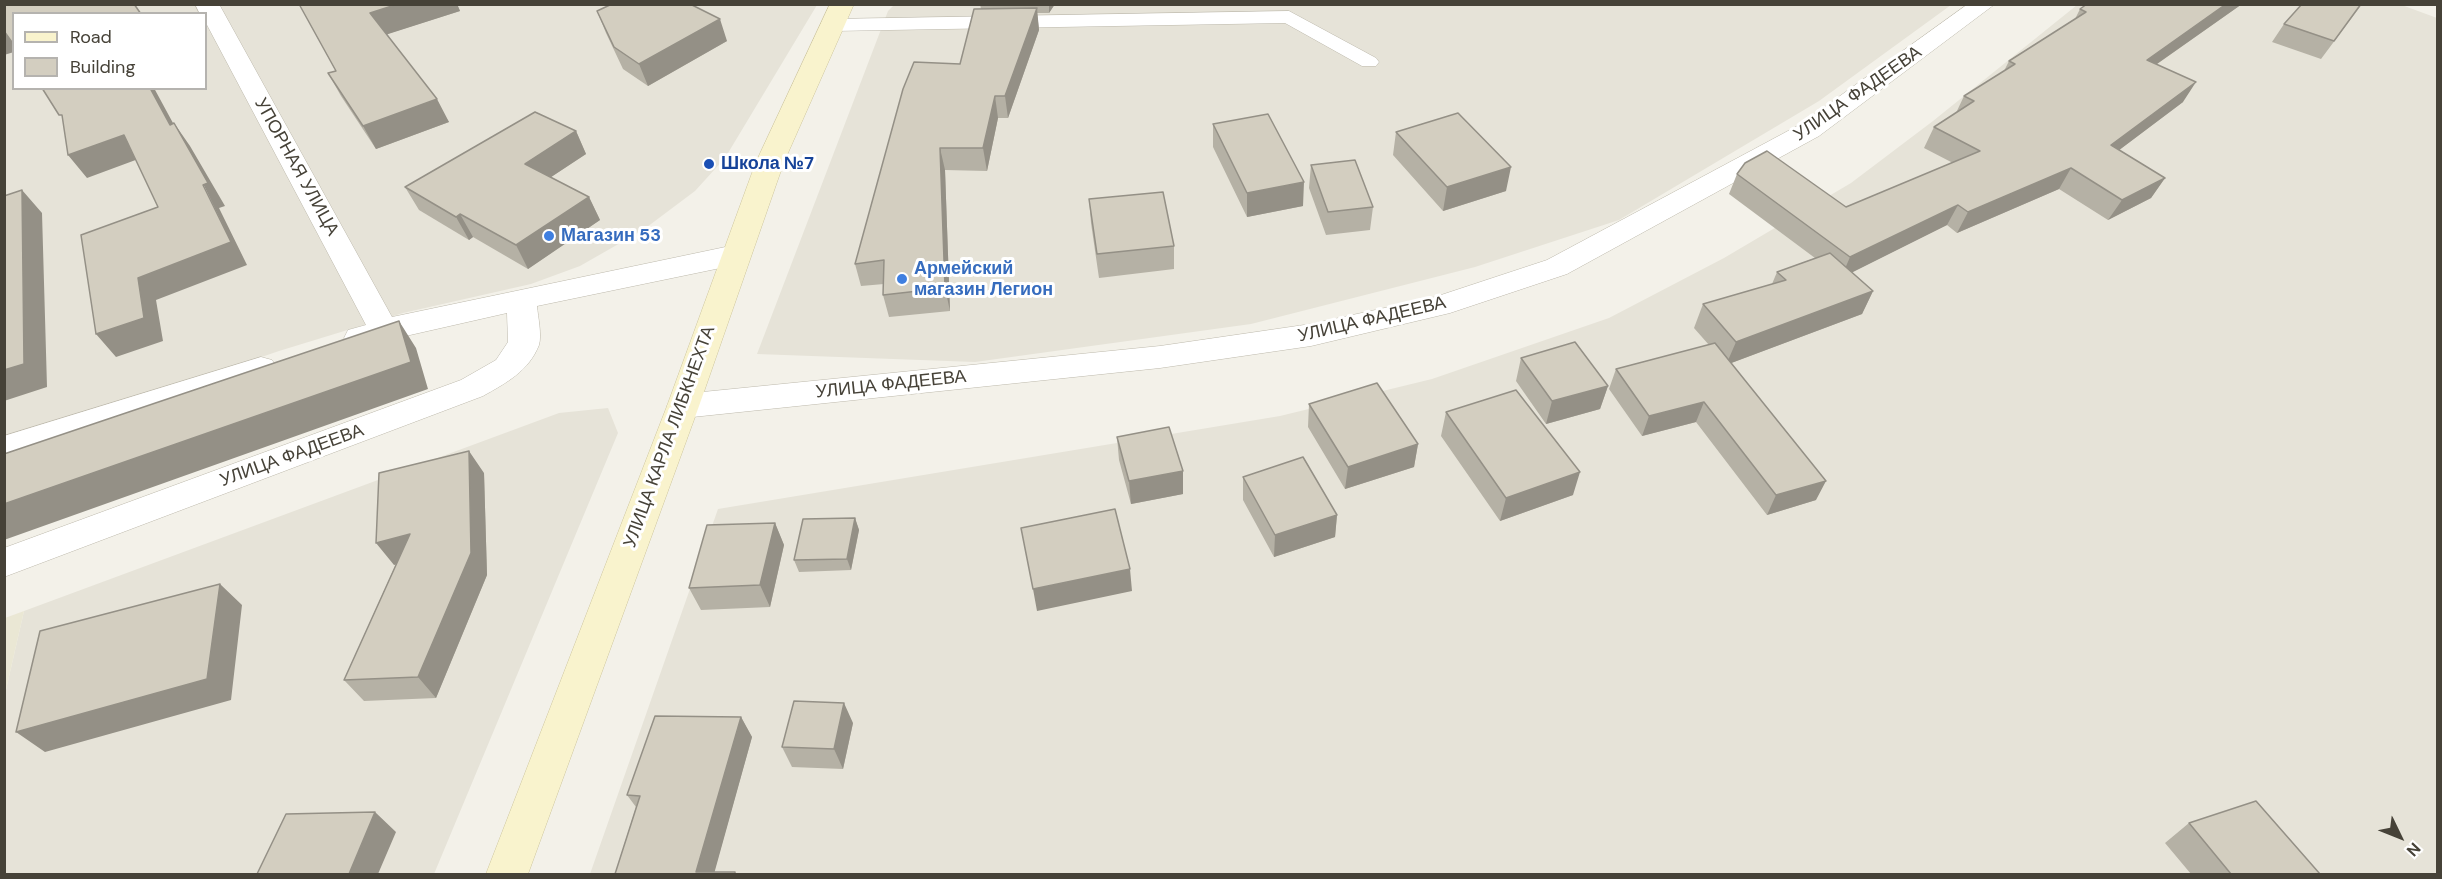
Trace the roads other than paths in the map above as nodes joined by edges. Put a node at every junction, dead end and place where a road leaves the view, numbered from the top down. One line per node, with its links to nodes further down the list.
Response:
1 (1984, 4): 10 (street, УЛИЦА ФАДЕЕВА)
2 (209, 5): 7 (street, УПОРНАЯ УЛИЦА)
3 (838, 15): 4 (lane); 5 (main road, УЛИЦА КАРЛА ЛИБКНЕХТА)
4 (1369, 62)
5 (735, 255): 6 (street); 10 (main road, УЛИЦА КАРЛА ЛИБКНЕХТА)
6 (522, 299): 7 (street); 12 (street, УЛИЦА ФАДЕЕВА)
7 (384, 330): 8 (street)
8 (328, 347)
9 (284, 361): 11 (street)
10 (683, 406): 13 (main road, УЛИЦА КАРЛА ЛИБКНЕХТА)
11 (4, 449)
12 (4, 563)
13 (507, 874)

